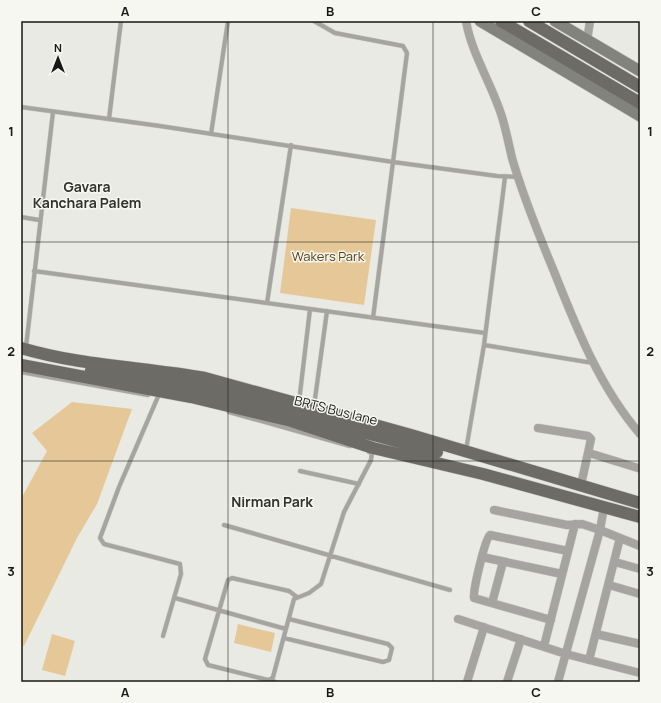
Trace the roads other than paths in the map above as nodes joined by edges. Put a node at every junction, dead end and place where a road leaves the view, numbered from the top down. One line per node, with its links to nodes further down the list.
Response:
1 (121, 21): 17 (lane)
2 (228, 21): 18 (lane)
3 (314, 21): 20 (lane)
4 (466, 21): 22 (street)
5 (480, 21): 16 (street)
6 (501, 21): 13 (main road)
7 (529, 21): 12 (main road)
8 (555, 21): 10 (street)
9 (590, 21): 10 (street)
10 (587, 41): 11 (street)
11 (640, 71)
12 (640, 87)
13 (640, 103)
14 (21, 108): 15 (lane)
15 (53, 112): 17 (lane); 24 (lane)
16 (640, 116)
17 (109, 119): 18 (lane)
18 (211, 134): 19 (lane)
19 (291, 145): 20 (lane); 26 (lane)
20 (393, 162): 21 (lane); 29 (lane)
21 (505, 177): 22 (lane); 30 (lane)
22 (518, 177): 33 (street)
23 (21, 216): 24 (lane)
24 (40, 220): 25 (lane)
25 (34, 271): 26 (lane); 32 (lane)
26 (267, 303): 27 (lane)
27 (310, 309): 28 (lane); 39 (lane)
28 (327, 311): 29 (lane); 40 (lane)
29 (373, 318): 30 (lane)
30 (485, 333): 31 (lane)
31 (484, 345): 33 (lane); 45 (lane)
32 (22, 351): 39 (main road)
33 (593, 363): 42 (street)
34 (21, 365): 36 (main road)
35 (21, 372): 36 (lane)
36 (159, 394): 37 (lane); 39 (main road); 72 (lane)
37 (219, 410)
38 (227, 412): 39 (lane)
39 (296, 418): 40 (main road); 40 (main road)
40 (311, 422): 43 (lane); 45 (main road); 52 (main road); 54 (main road, BRTS Bus lane)
41 (538, 428): 46 (street)
42 (640, 434)
43 (352, 447)
44 (359, 449): 49 (lane)
45 (466, 452): 50 (main road)
46 (588, 453): 47 (street); 50 (street)
47 (638, 468)
48 (300, 471): 49 (lane)
49 (359, 484): 62 (lane)
50 (582, 485): 51 (main road)
51 (640, 503)
52 (604, 507): 55 (main road); 58 (street)
53 (494, 510): 56 (street)
54 (640, 510)
55 (640, 517)
56 (575, 524): 58 (street); 61 (street)
57 (224, 525): 62 (lane)
58 (600, 530): 59 (street); 86 (street)
59 (620, 538): 60 (street); 65 (street)
60 (640, 546)
61 (568, 551): 63 (street); 67 (street)
62 (331, 555): 69 (lane); 71 (lane)
63 (482, 557): 64 (street); 73 (street)
64 (503, 562): 67 (street); 73 (street)
65 (615, 562): 66 (street); 68 (street)
66 (640, 569)
67 (562, 574): 77 (street)
68 (610, 585): 70 (street); 80 (street)
69 (450, 590)
70 (640, 594)
71 (297, 597): 74 (lane); 75 (lane)
72 (175, 598): 74 (lane); 81 (lane)
73 (492, 603): 77 (street)
74 (218, 610): 79 (lane); 89 (lane)
75 (289, 619): 79 (lane); 82 (lane)
76 (458, 619): 78 (street)
77 (551, 620): 85 (street)
78 (484, 627): 83 (street); 90 (street)
79 (286, 629): 82 (lane)
80 (596, 634): 84 (street); 87 (street)
81 (162, 636)
82 (284, 638): 89 (lane)
83 (521, 639): 85 (street); 91 (street)
84 (640, 644)
85 (544, 646): 86 (street)
86 (566, 654): 87 (street); 92 (street)
87 (589, 660): 88 (street)
88 (640, 673)
89 (273, 681)
90 (467, 682)
91 (507, 682)
92 (558, 682)

